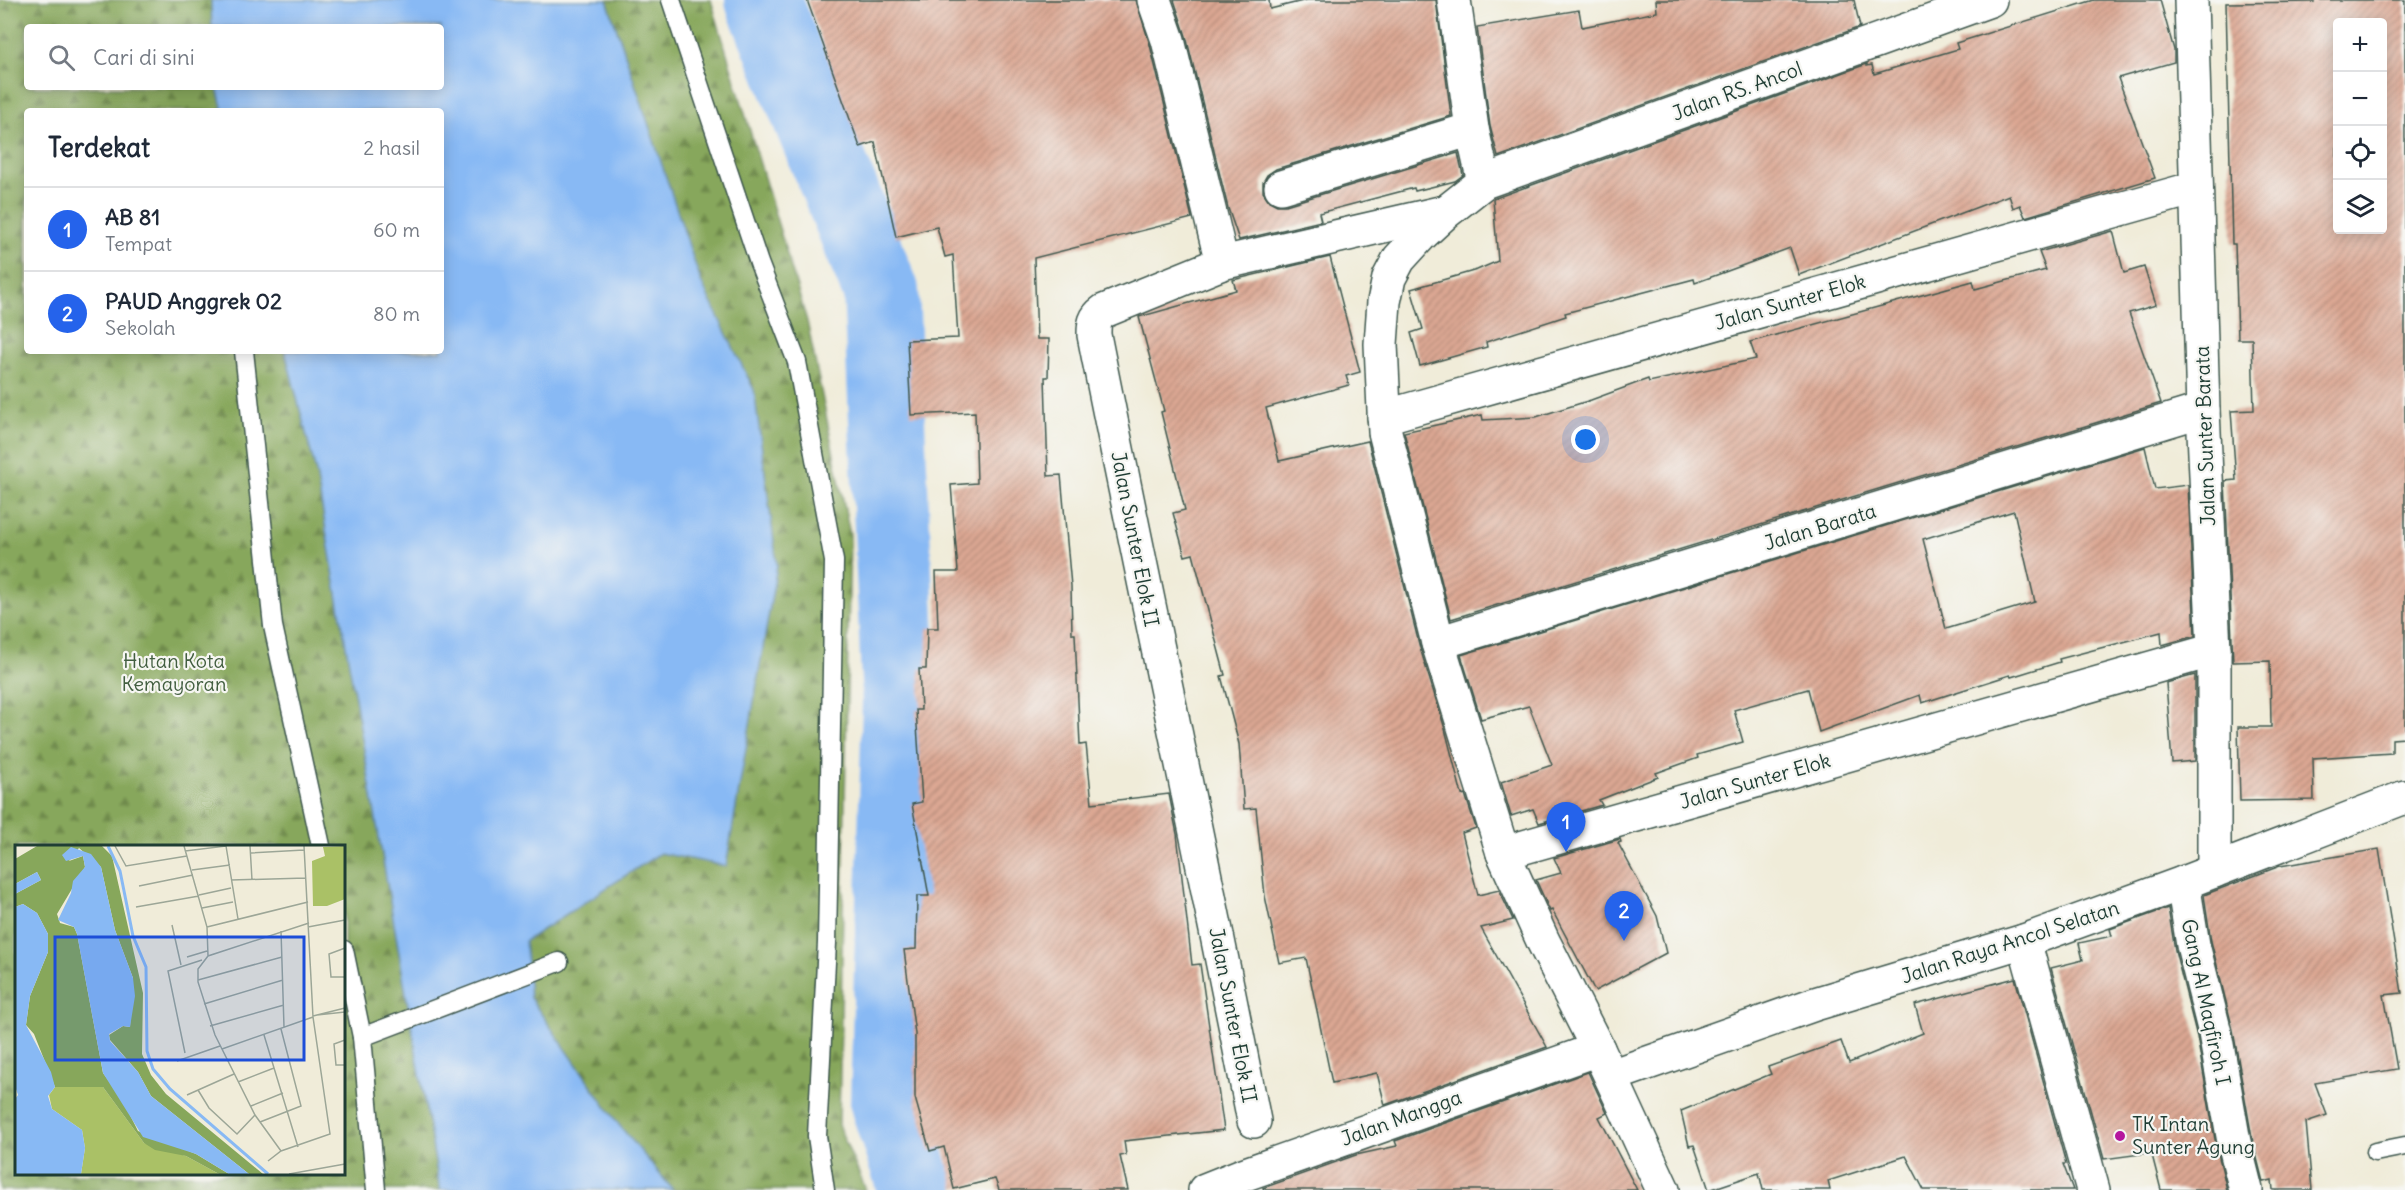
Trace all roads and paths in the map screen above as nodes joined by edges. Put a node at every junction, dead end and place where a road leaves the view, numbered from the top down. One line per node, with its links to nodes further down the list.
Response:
1 (671, 0): 31 (lane)
2 (1154, 0): 11 (street)
3 (1454, 0): 6 (street)
4 (1990, 0): 7 (street, Jalan RS. Ancol)
5 (2190, 0): 9 (street, Jalan Sunter Barata)
6 (1472, 129): 7 (street); 8 (street)
7 (1484, 182): 10 (street)
8 (1281, 186)
9 (2195, 188): 13 (street, Jalan Sunter Barata); 14 (street, Jalan Sunter Elok)
10 (1446, 212): 11 (street, Jalan Sunter Elok II); 14 (street)
11 (1221, 263): 27 (street, Jalan Sunter Elok II)
12 (244, 354): 18 (lane)
13 (2203, 410): 15 (street, Jalan Barata); 16 (street, Jalan Sunter Barata)
14 (1384, 417): 15 (street)
15 (1438, 643): 19 (street)
16 (2214, 650): 19 (street, Jalan Sunter Elok); 20 (street, Jalan Sunter Barata)
17 (2405, 797): 20 (street, Jalan Raya Ancol Selatan)
18 (321, 845)
19 (1503, 853): 26 (street)
20 (2214, 871): 21 (street, Jalan Raya Ancol Selatan)
21 (2182, 883): 22 (street, Jalan Raya Ancol Selatan); 35 (street, Gang Al Maqfiroh I)
22 (2024, 940): 26 (street, Jalan Raya Ancol Selatan); 34 (street)
23 (345, 956): 25 (lane)
24 (559, 962): 25 (lane)
25 (362, 1037): 30 (lane)
26 (1604, 1062): 32 (street, Jalan Mangga); 33 (street)
27 (1254, 1120)
28 (2405, 1146): 29 (lane)
29 (2375, 1152)
30 (376, 1190)
31 (825, 1190)
32 (1205, 1190)
33 (1663, 1190)
34 (2093, 1190)
35 (2246, 1190)

